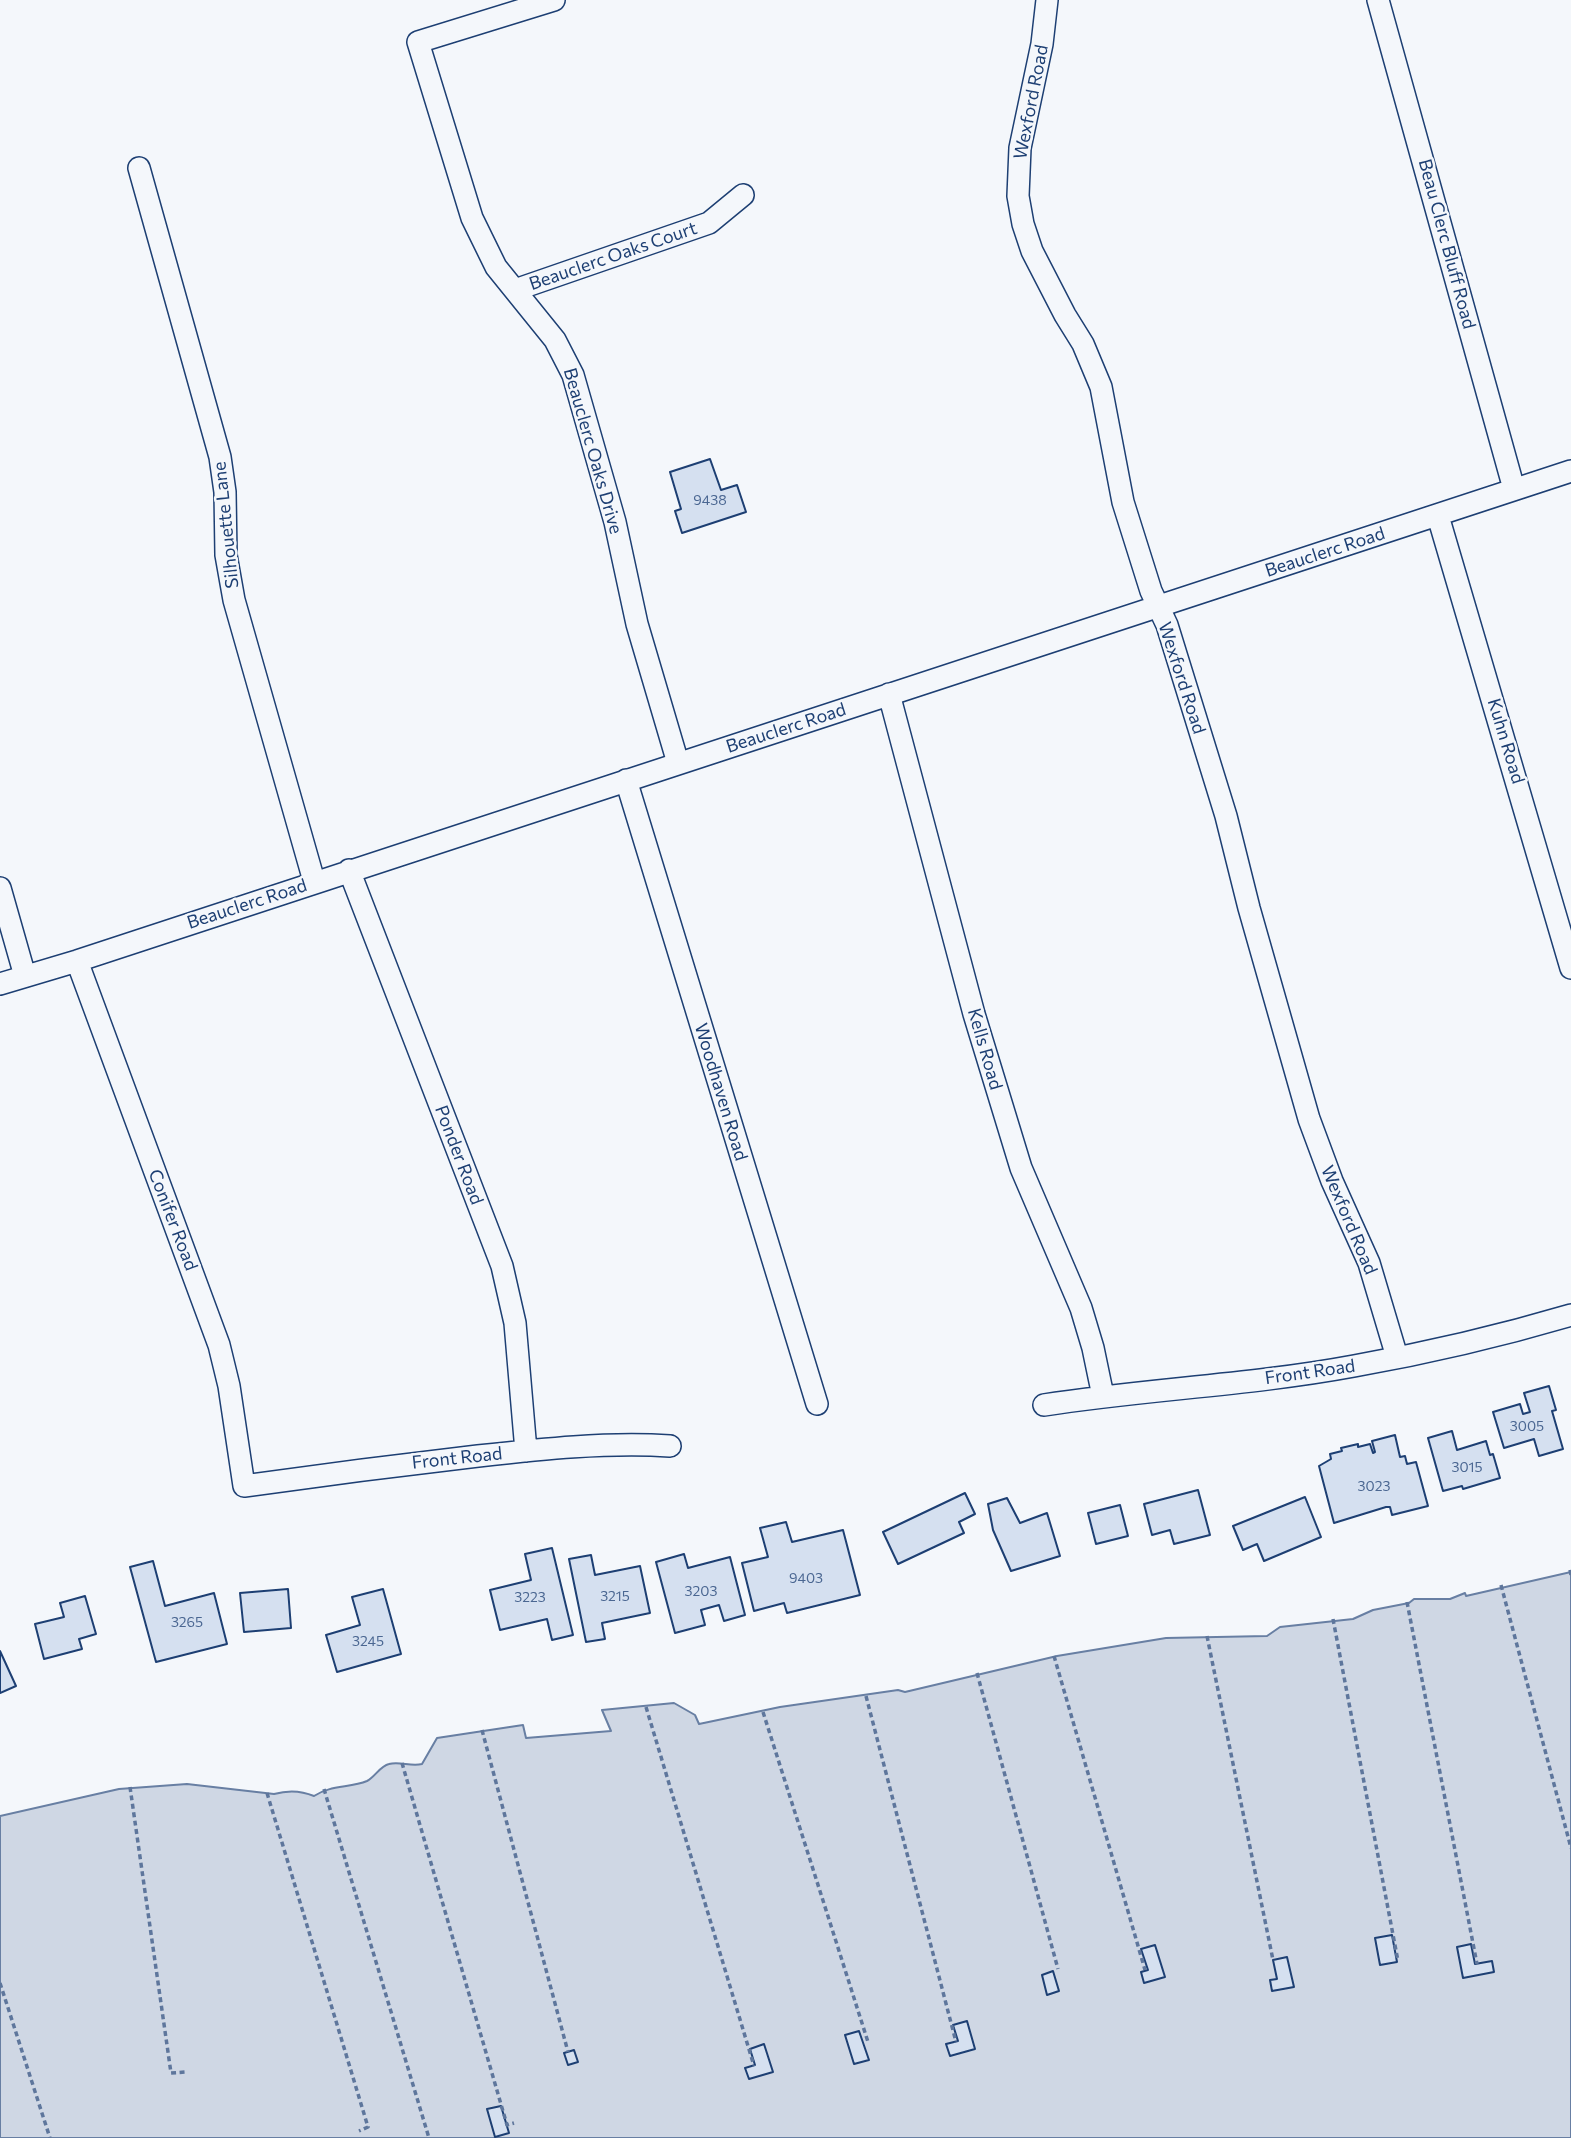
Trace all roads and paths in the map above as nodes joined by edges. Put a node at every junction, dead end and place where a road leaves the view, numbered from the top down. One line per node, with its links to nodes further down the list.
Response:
1 (554, 0): 6 (street, Beauclerc Oaks Drive)
2 (1047, 0): 10 (street, Wexford Road)
3 (1378, 0): 8 (street, Beau Clerc Bluff Road)
4 (139, 168): 15 (street, Silhouette Lane)
5 (743, 195): 6 (street, Beauclerc Oaks Court)
6 (515, 290): 12 (street, Beauclerc Oaks Drive)
7 (1571, 471): 8 (street, Beauclerc Road)
8 (1514, 489): 9 (street, Beauclerc Road)
9 (1438, 516): 10 (street, Beauclerc Road); 18 (street, Kuhn Road)
10 (1158, 606): 11 (street, Beauclerc Road); 22 (street, Wexford Road)
11 (889, 694): 12 (street, Beauclerc Road); 23 (street, Kells Road)
12 (678, 763): 13 (street, Beauclerc Road)
13 (625, 780): 14 (street, Beauclerc Road); 24 (street, Woodhaven Road)
14 (349, 870): 15 (street, Beauclerc Road); 27 (street, Ponder Road)
15 (314, 881): 17 (street, Beauclerc Road)
16 (0, 888): 19 (street)
17 (77, 961): 19 (street, Beauclerc Road); 28 (street, Conifer Road)
18 (1571, 968)
19 (25, 976): 20 (street, Beauclerc Road)
20 (0, 984)
21 (1571, 1315): 22 (street, Front Road)
22 (1397, 1357): 23 (street, Front Road)
23 (1103, 1396): 25 (street, Front Road)
24 (817, 1404)
25 (1044, 1405)
26 (670, 1446): 27 (street, Front Road)
27 (526, 1451): 28 (street, Front Road)
28 (244, 1486)
29 (1501, 1585): 43 (path)
30 (1407, 1602): 46 (path)
31 (1332, 1619): 45 (path)
32 (1207, 1636): 44 (path)
33 (1054, 1656): 48 (path)
34 (977, 1673): 47 (path)
35 (866, 1696): 51 (path)
36 (646, 1707): 53 (path)
37 (763, 1712): 50 (path)
38 (482, 1730): 52 (path)
39 (402, 1763): 55 (path)
40 (130, 1787): 54 (path)
41 (324, 1789): 58 (path)
42 (267, 1793): 56 (path)
43 (1571, 1848)
44 (1273, 1960)
45 (1398, 1961)
46 (1477, 1964)
47 (1058, 1969)
48 (1145, 1970)
49 (0, 1983): 57 (path)
50 (868, 2042)
51 (956, 2042)
52 (568, 2052)
53 (754, 2066)
54 (186, 2072)
55 (514, 2123)
56 (359, 2130)
57 (50, 2138)
58 (429, 2138)

